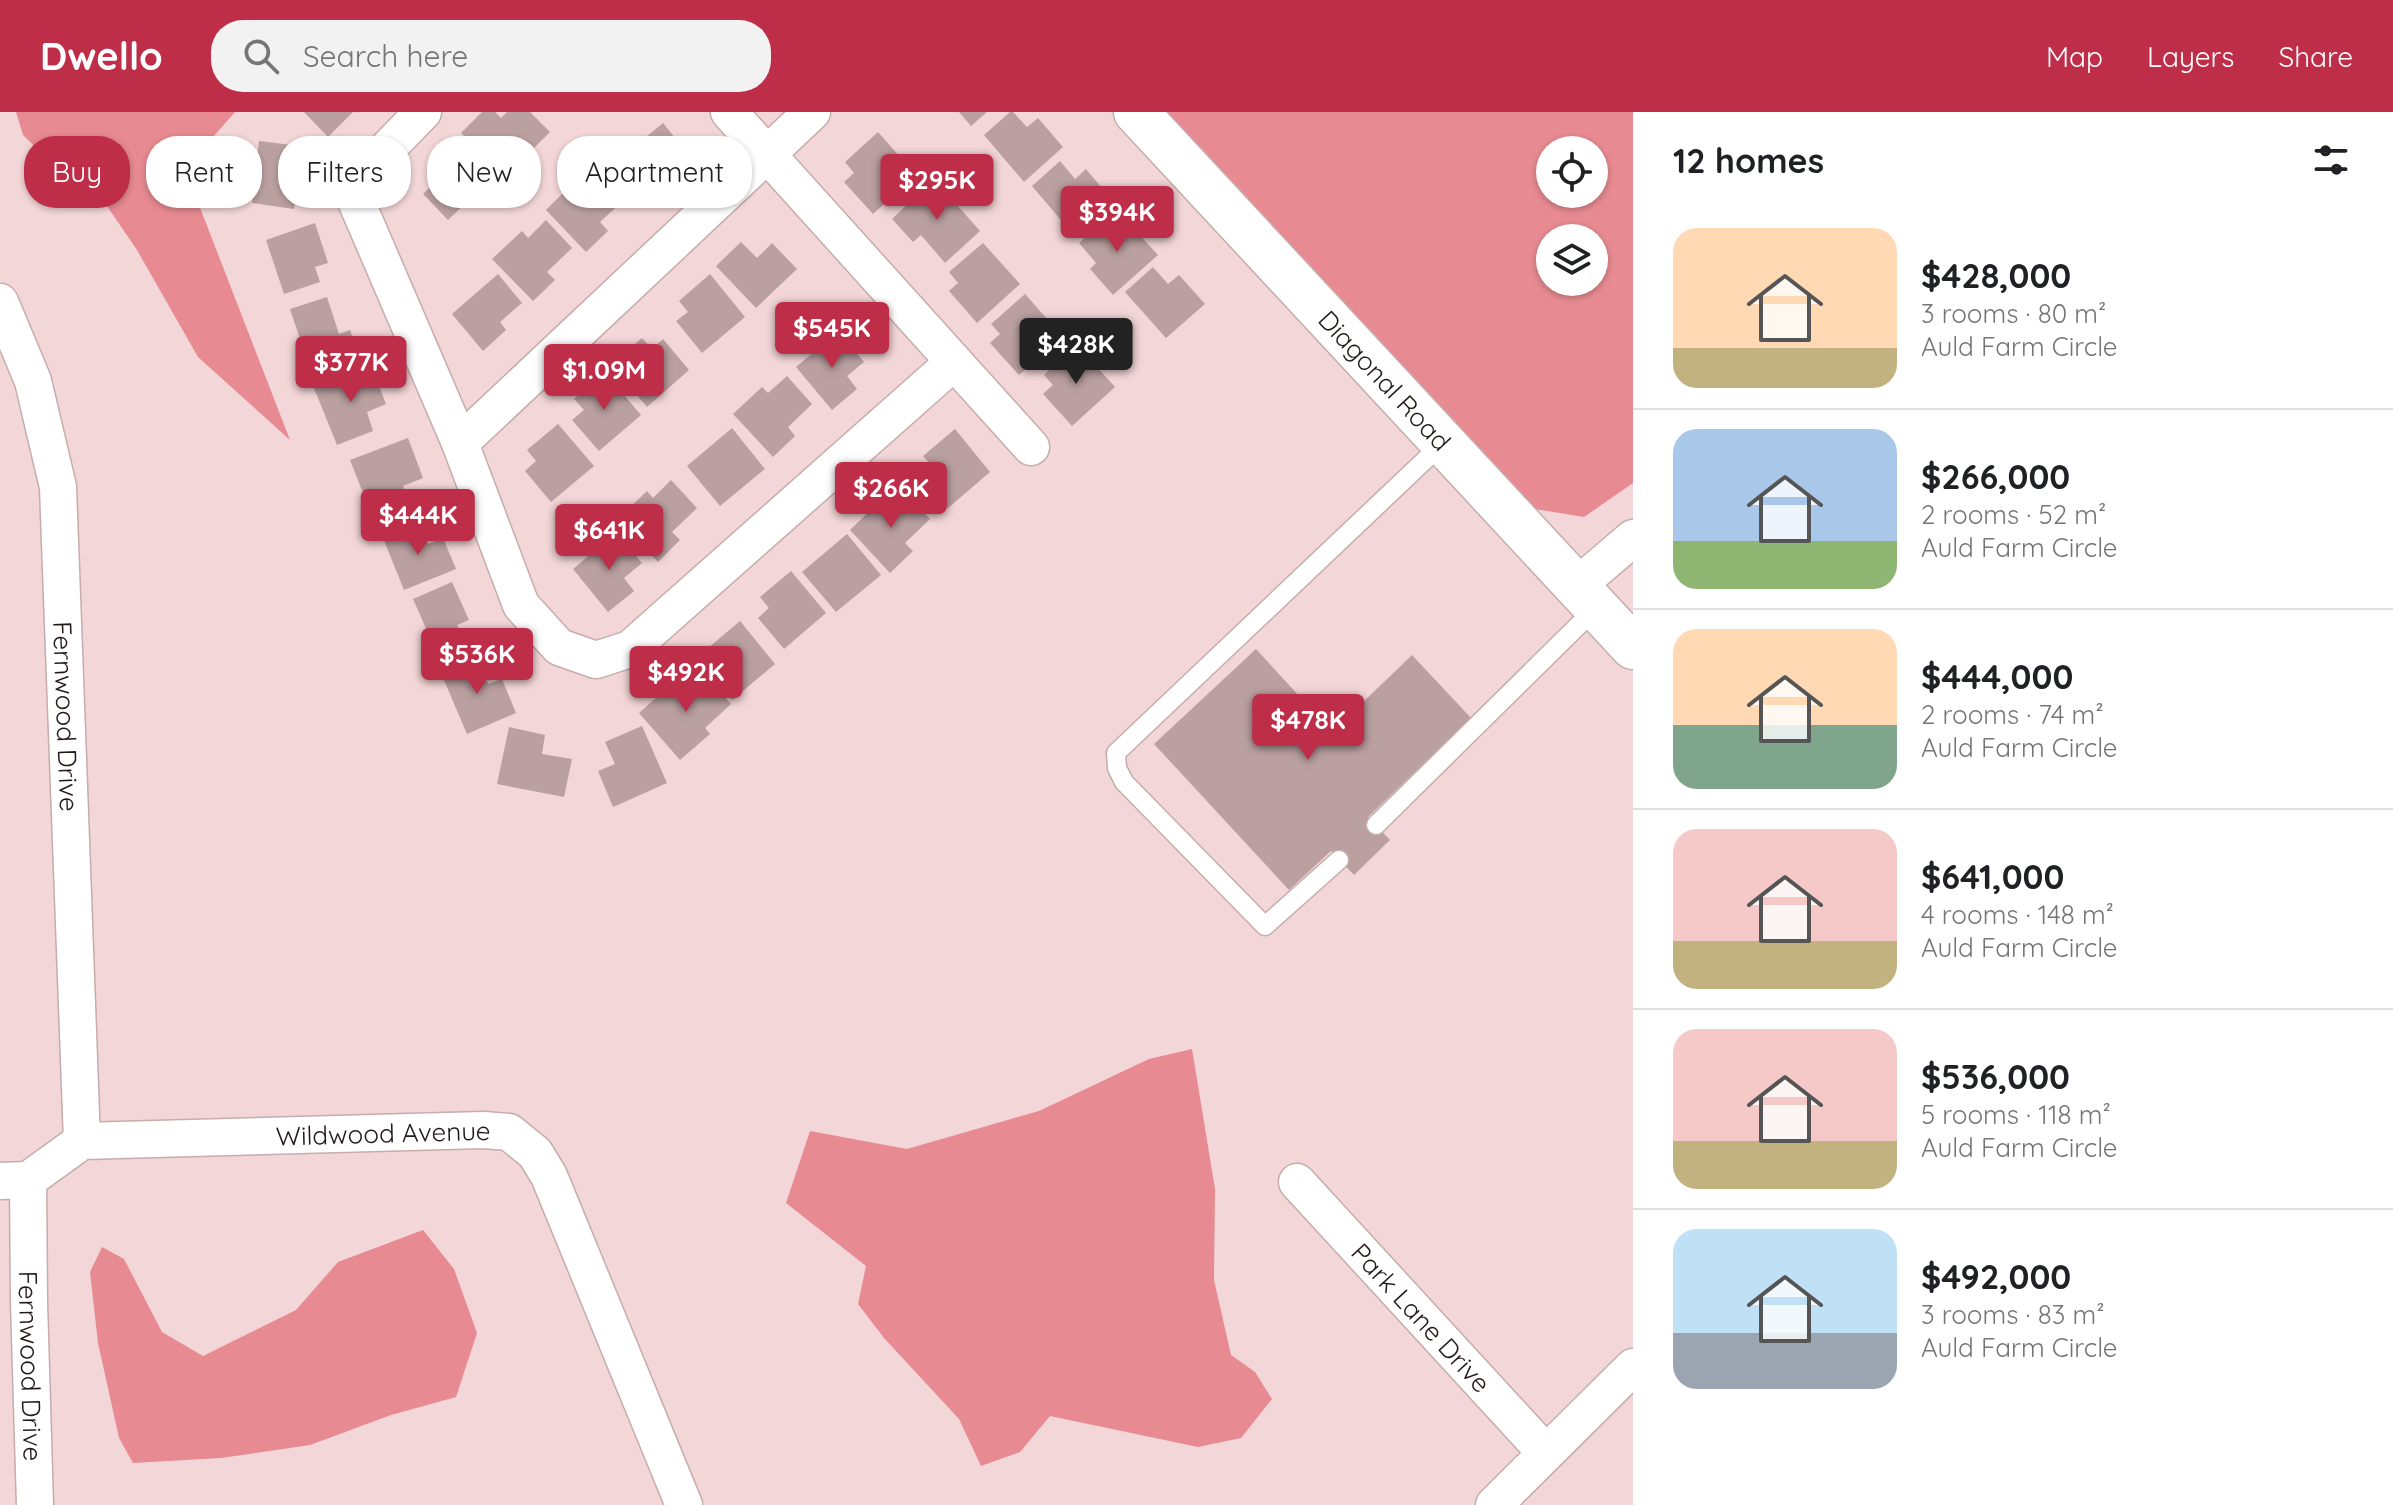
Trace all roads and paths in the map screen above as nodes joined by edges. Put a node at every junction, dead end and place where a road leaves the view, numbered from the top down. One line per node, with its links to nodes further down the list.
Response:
1 (423, 112): 8 (street)
2 (729, 112): 5 (street)
3 (812, 112): 5 (street)
4 (1136, 112): 9 (street, Diagonal Road)
5 (767, 154): 7 (street); 8 (street)
6 (0, 302): 16 (street, Fernwood Drive)
7 (954, 362): 8 (street); 10 (street)
8 (460, 443)
9 (1443, 443): 12 (street, Diagonal Road); 15 (lane)
10 (1031, 447)
11 (1633, 538): 12 (street)
12 (1588, 596): 13 (street, Diagonal Road); 14 (lane)
13 (1633, 647)
14 (1376, 825)
15 (1339, 860)
16 (82, 1141): 17 (street); 22 (street, Wildwood Avenue)
17 (14, 1181): 21 (street, Fernwood Drive)
18 (1297, 1182): 20 (street, Park Lane Drive)
19 (1633, 1367): 20 (street)
20 (1545, 1452): 23 (street)
21 (35, 1505)
22 (684, 1505)
23 (1494, 1505)

